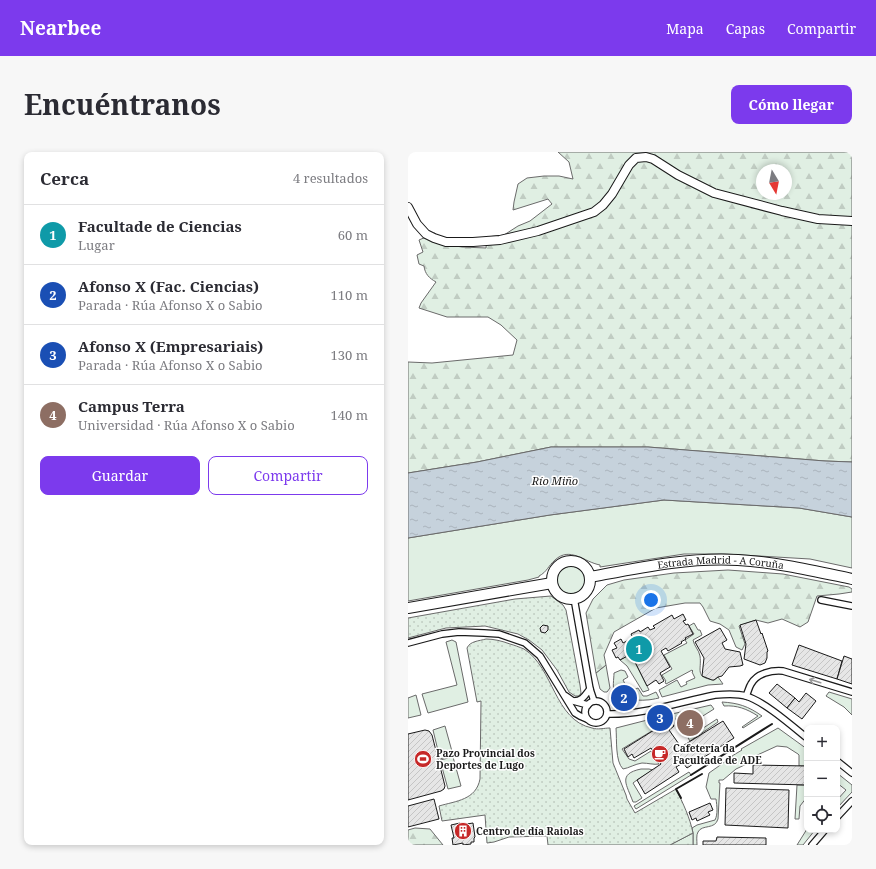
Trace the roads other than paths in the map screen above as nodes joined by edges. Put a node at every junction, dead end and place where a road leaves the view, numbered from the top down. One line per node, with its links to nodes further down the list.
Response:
1 (408, 207): 2 (street)
2 (852, 221)
3 (590, 577): 4 (highway, Estrada Madrid - A Coruña); 5 (highway); 6 (highway)
4 (852, 579)
5 (552, 583): 6 (highway); 9 (highway)
6 (574, 598): 11 (street)
7 (821, 600): 8 (street)
8 (852, 606)
9 (408, 608)
10 (408, 643): 13 (street)
11 (590, 688): 15 (street); 16 (street)
12 (852, 692): 14 (street, one-way to 14)
13 (563, 693): 15 (street); 19 (street)
14 (746, 696): 18 (street); 20 (street)
15 (573, 701): 17 (street)
16 (594, 701): 17 (street); 18 (street)
17 (588, 705): 19 (street)
18 (607, 714): 19 (street)
19 (587, 719)
20 (804, 736)
21 (840, 763): 22 (street)
22 (852, 773)
23 (852, 801): 24 (street)
24 (840, 814)
25 (822, 833): 26 (street)
26 (812, 845)

